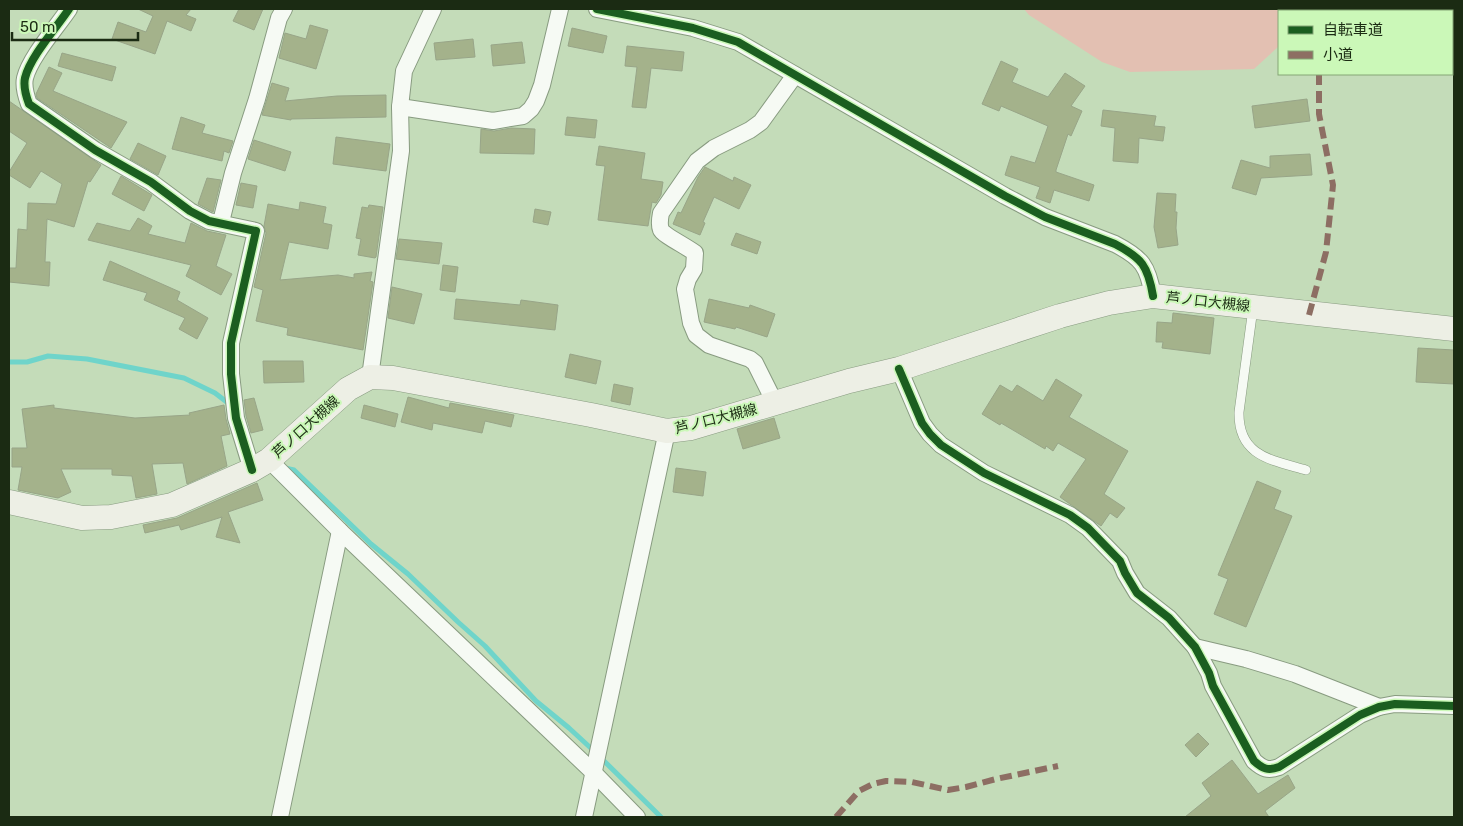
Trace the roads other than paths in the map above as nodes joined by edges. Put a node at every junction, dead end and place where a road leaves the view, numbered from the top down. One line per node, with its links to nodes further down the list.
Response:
1 (69, 9): 8 (street)
2 (284, 9): 8 (street)
3 (433, 9): 7 (street)
4 (560, 9): 7 (street)
5 (597, 9): 6 (street)
6 (795, 75): 9 (street); 14 (street)
7 (400, 107): 13 (street)
8 (221, 222): 16 (street)
9 (1153, 296): 10 (main road, 芦ノ口大槻線); 12 (main road, 芦ノ口大槻線)
10 (1253, 307): 11 (main road, 芦ノ口大槻線); 17 (lane)
11 (1454, 329)
12 (899, 369): 14 (main road, 芦ノ口大槻線); 20 (street)
13 (370, 377): 15 (main road, 芦ノ口大槻線); 16 (main road, 芦ノ口大槻線)
14 (774, 403): 15 (main road, 芦ノ口大槻線)
15 (667, 431): 23 (street)
16 (261, 465): 18 (main road, 芦ノ口大槻線); 19 (street)
17 (1306, 470)
18 (9, 502)
19 (340, 531): 23 (street); 24 (street)
20 (1195, 646): 22 (street); 22 (street)
21 (1454, 706): 22 (street)
22 (1379, 707)
23 (594, 772): 25 (street); 26 (street)
24 (280, 817)
25 (584, 817)
26 (637, 817)

